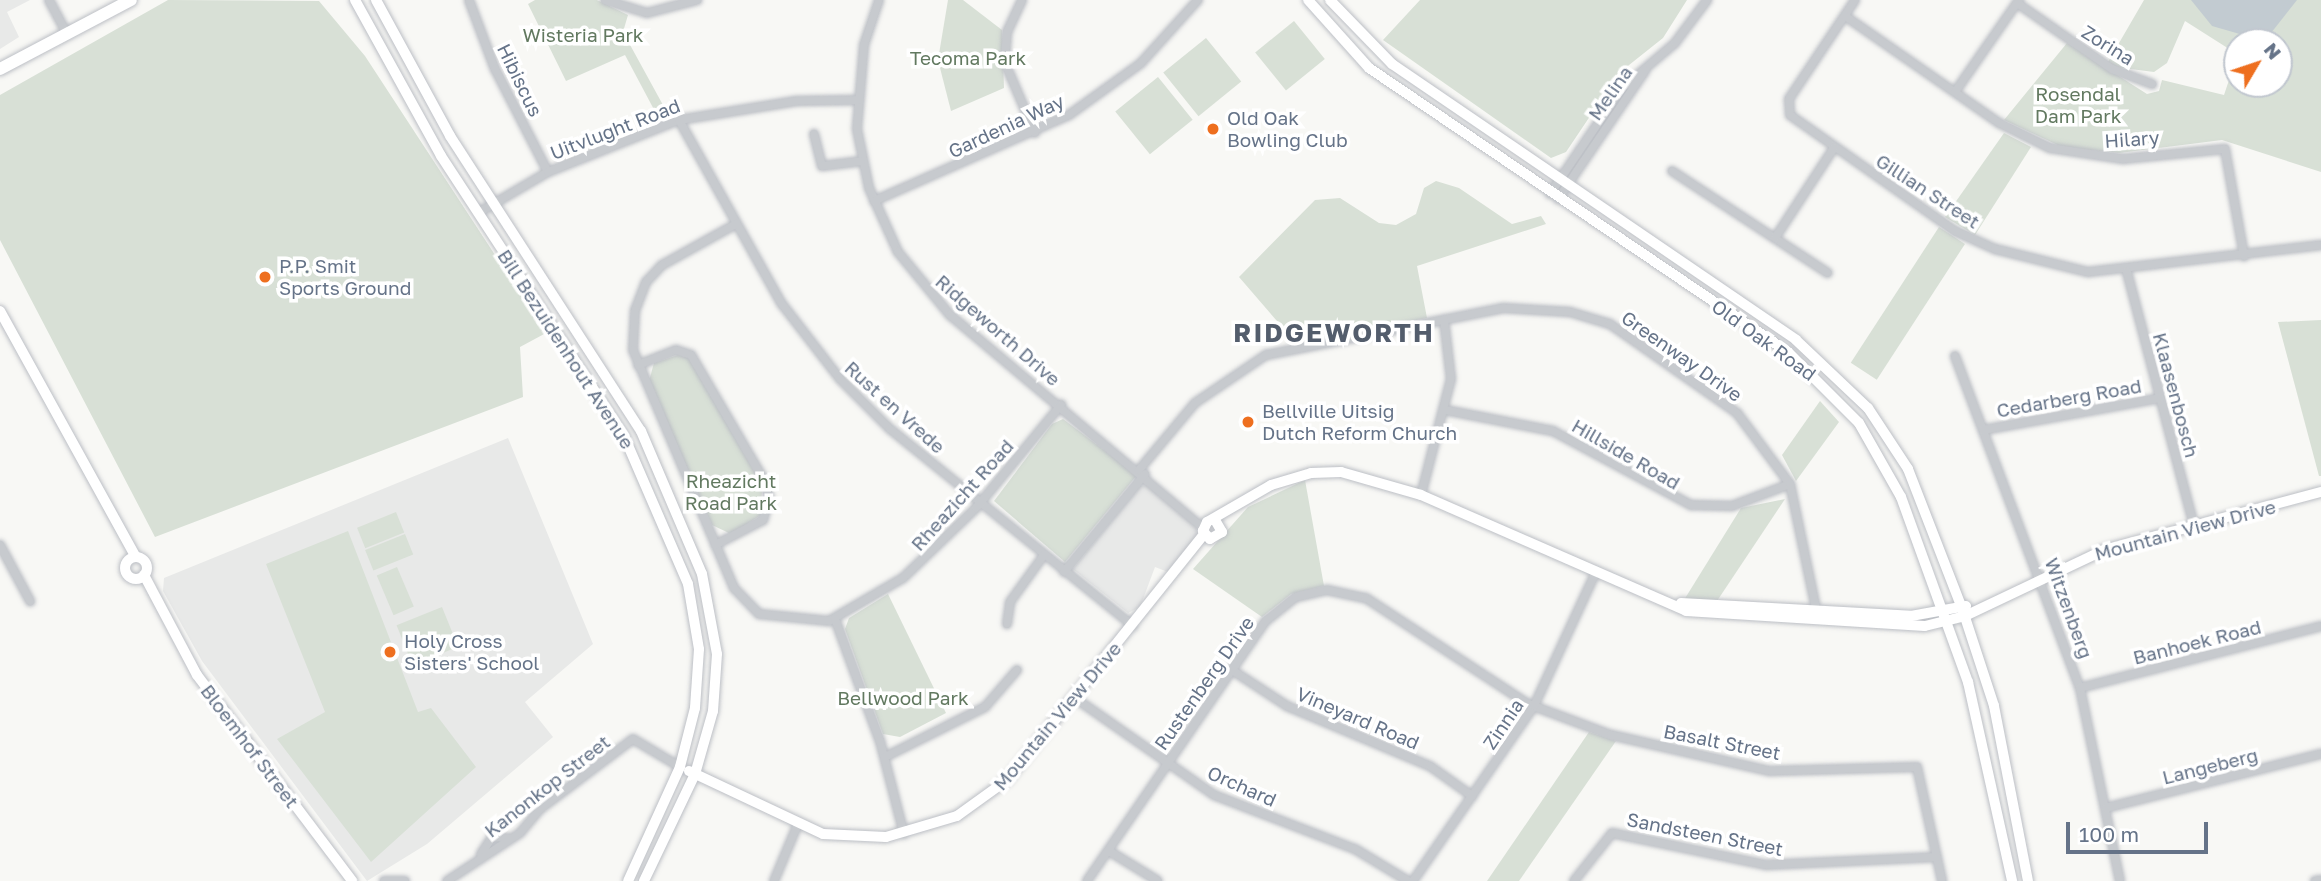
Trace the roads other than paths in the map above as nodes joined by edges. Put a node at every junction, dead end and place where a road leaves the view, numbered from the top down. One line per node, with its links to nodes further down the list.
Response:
1 (49, 0): 17 (street)
2 (131, 0): 17 (main road)
3 (355, 0): 33 (main road, Bill Bezuidenhout Avenue)
4 (376, 0): 32 (main road, Bill Bezuidenhout Avenue)
5 (469, 0): 28 (street, Hibiscus)
6 (605, 0): 7 (street)
7 (697, 0)
8 (879, 0): 21 (street, Ridgeworth Drive)
9 (1023, 0): 23 (street)
10 (1198, 0): 23 (street, Gardenia Way)
11 (1308, 0): 30 (main road, Old Oak Road)
12 (1707, 0): 29 (street, Melina)
13 (1856, 0): 16 (street, Gillian Street)
14 (1333, 1): 29 (main road, Old Oak Road)
15 (2017, 1): 19 (street, Zorina); 20 (street)
16 (1845, 16): 20 (street, Hilary); 25 (street, Gillian Street)
17 (67, 34): 18 (main road)
18 (0, 69)
19 (2152, 84)
20 (1955, 92): 37 (street, Hilary)
21 (858, 100): 22 (street, Uitvlught Road); 26 (street, Ridgeworth Drive)
22 (679, 120): 28 (street, Uitvlught Road); 34 (street, Rust en Vrede)
23 (1035, 133): 31 (street, Gardenia Way)
24 (814, 134): 26 (street)
25 (1835, 148): 35 (street); 38 (street, Gillian Street)
26 (861, 161): 31 (street, Ridgeworth Drive)
27 (1672, 171): 35 (street)
28 (548, 172): 32 (street, Uitvlught Road)
29 (1564, 182): 30 (street, Melina); 64 (main road, Old Oak Road)
30 (1554, 197): 65 (main road, Old Oak Road)
31 (874, 201): 45 (street, Ridgeworth Drive)
32 (493, 204): 33 (street, Uitvlught Road); 83 (main road, Bill Bezuidenhout Avenue)
33 (478, 213): 82 (main road, Bill Bezuidenhout Avenue)
34 (736, 224): 43 (street); 52 (street, Rust en Vrede)
35 (1775, 239): 39 (street)
36 (2321, 245): 37 (street, Gillian Street)
37 (2244, 256): 38 (street, Gillian Street)
38 (2127, 272): 44 (street, Klaasenbosch)
39 (1828, 273)
40 (0, 310): 58 (main road, Bloemhof Street)
41 (1444, 319): 46 (street); 48 (street, Greenway Drive); 49 (street, Greenway Drive)
42 (1955, 356): 47 (street, Witzenberg)
43 (638, 365): 56 (street); 56 (street)
44 (2160, 398): 47 (street, Cedarberg Road); 53 (street, Klaasenbosch)
45 (1061, 405): 48 (street, Ridgeworth Drive); 52 (street, Rheazicht Road)
46 (1445, 410): 49 (street, Hillside Road); 51 (street)
47 (1983, 430): 62 (street, Witzenberg)
48 (1142, 472): 54 (street, Ridgeworth Drive); 59 (street, Greenway Drive)
49 (1790, 484): 68 (street, Greenway Drive)
50 (2321, 492): 53 (main road, Mountain View Drive)
51 (1421, 495): 54 (main road, Mountain View Drive); 60 (main road, Mountain View Drive)
52 (981, 502): 57 (street, Rust en Vrede); 69 (street, Rheazicht Road)
53 (2194, 526): 62 (main road, Mountain View Drive)
54 (1211, 529): 72 (main road, Mountain View Drive)
55 (0, 545): 63 (street)
56 (715, 545): 69 (street)
57 (1044, 555): 59 (street, Rust en Vrede); 71 (street)
58 (132, 559): 61 (main road, Bloemhof Street); 61 (main road, Bloemhof Street)
59 (1064, 572): 72 (street, Rust en Vrede)
60 (1596, 572): 68 (main road, Mountain View Drive); 78 (street, Zinnia)
61 (140, 577): 91 (main road, Bloemhof Street)
62 (2042, 577): 66 (main road, Mountain View Drive); 76 (street, Witzenberg)
63 (30, 601)
64 (1960, 603): 65 (main road, Mountain View Drive); 66 (main road); 67 (main road, Old Oak Road)
65 (1942, 609): 68 (main road, Mountain View Drive); 70 (main road, Old Oak Road)
66 (1975, 609): 67 (main road, Mountain View Drive)
67 (1965, 616): 70 (main road, Mountain View Drive); 104 (main road, Old Oak Road)
68 (1817, 617): 70 (main road, Mountain View Drive)
69 (835, 619): 80 (street)
70 (1947, 623): 103 (main road, Old Oak Road)
71 (1007, 624)
72 (1133, 626): 77 (main road, Mountain View Drive)
73 (2321, 626): 76 (street, Banhoek Road)
74 (1017, 670): 80 (street)
75 (1232, 670): 78 (street, Rustenberg Drive); 81 (street, Rustenberg Drive); 84 (street, Vineyard Road)
76 (2080, 688): 85 (street, Witzenberg)
77 (1075, 698): 81 (street, Orchard); 87 (main road, Mountain View Drive)
78 (1534, 706): 84 (street, Zinnia); 89 (street, Basalt Street)
79 (2321, 754): 85 (street, Langeberg)
80 (885, 758): 87 (street)
81 (1167, 765): 88 (street, Rustenberg Drive); 100 (street, Orchard)
82 (680, 766): 83 (main road, Mountain View Drive); 94 (street, Kanonkop Street); 95 (main road, Bill Bezuidenhout Avenue)
83 (695, 774): 86 (main road, Mountain View Drive); 96 (main road, Bill Bezuidenhout Avenue)
84 (1472, 796): 100 (street, Zinnia)
85 (2106, 808): 105 (street, Witzenberg)
86 (797, 826): 87 (main road, Mountain View Drive); 97 (street)
87 (904, 834)
88 (1108, 850): 98 (street, Rustenberg Drive); 99 (street)
89 (1937, 857): 101 (street, Sandsteen Street); 102 (street, Basalt Street)
90 (2321, 880): 106 (street)
91 (352, 881)
92 (384, 881): 93 (street)
93 (405, 881)
94 (447, 881)
95 (628, 881)
96 (644, 881)
97 (774, 881)
98 (1087, 881)
99 (1158, 881)
100 (1410, 881)
101 (1574, 881)
102 (1942, 881)
103 (2012, 881)
104 (2028, 881)
105 (2120, 881)
106 (2315, 881)

